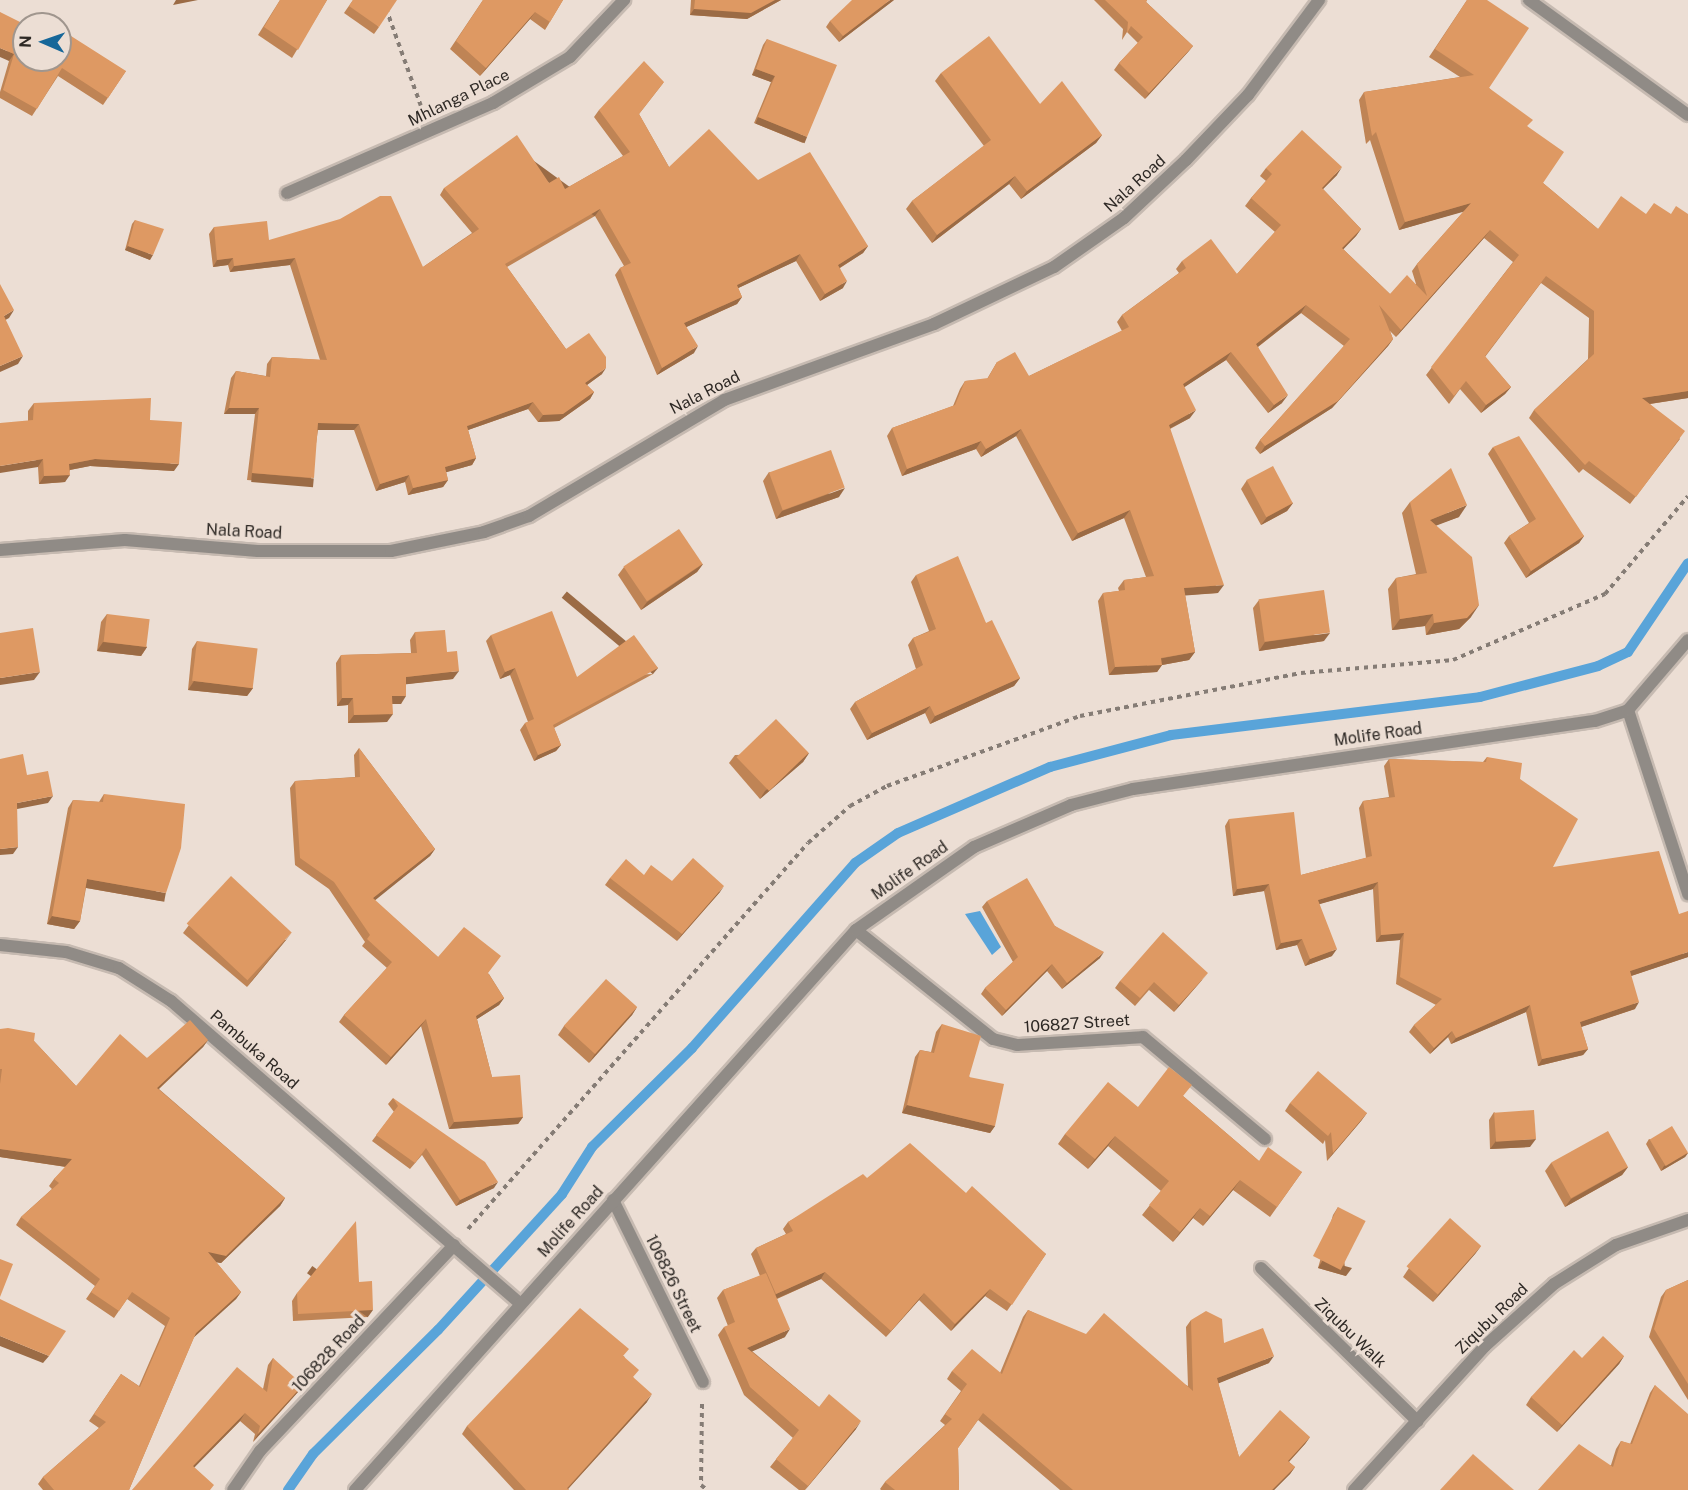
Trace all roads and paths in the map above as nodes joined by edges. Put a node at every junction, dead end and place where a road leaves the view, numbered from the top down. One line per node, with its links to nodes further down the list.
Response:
1 (383, 0): 6 (path)
2 (624, 0): 6 (street, Mhlanga Place)
3 (1318, 0): 8 (street, Nala Road)
4 (1529, 0): 5 (street)
5 (1688, 115)
6 (429, 131): 7 (street, Mhlanga Place)
7 (287, 193)
8 (0, 550)
9 (1688, 640): 10 (street)
10 (1628, 710): 11 (street); 12 (street, Molife Road)
11 (1688, 894)
12 (856, 930): 14 (street, 106827 Street); 15 (street, Molife Road)
13 (0, 945): 17 (street, Pambuka Road)
14 (1265, 1139)
15 (613, 1200): 19 (street, Molife Road); 20 (street, 106826 Street)
16 (1688, 1220): 21 (street, Ziqubu Road)
17 (454, 1245): 19 (street, Pambuka Road); 22 (street, 106828 Road)
18 (1261, 1268): 21 (street, Ziqubu Walk)
19 (515, 1299): 23 (street, Molife Road)
20 (702, 1382): 24 (path)
21 (1417, 1421): 25 (street, Ziqubu Road)
22 (233, 1490)
23 (355, 1490)
24 (707, 1490)
25 (1354, 1490)

